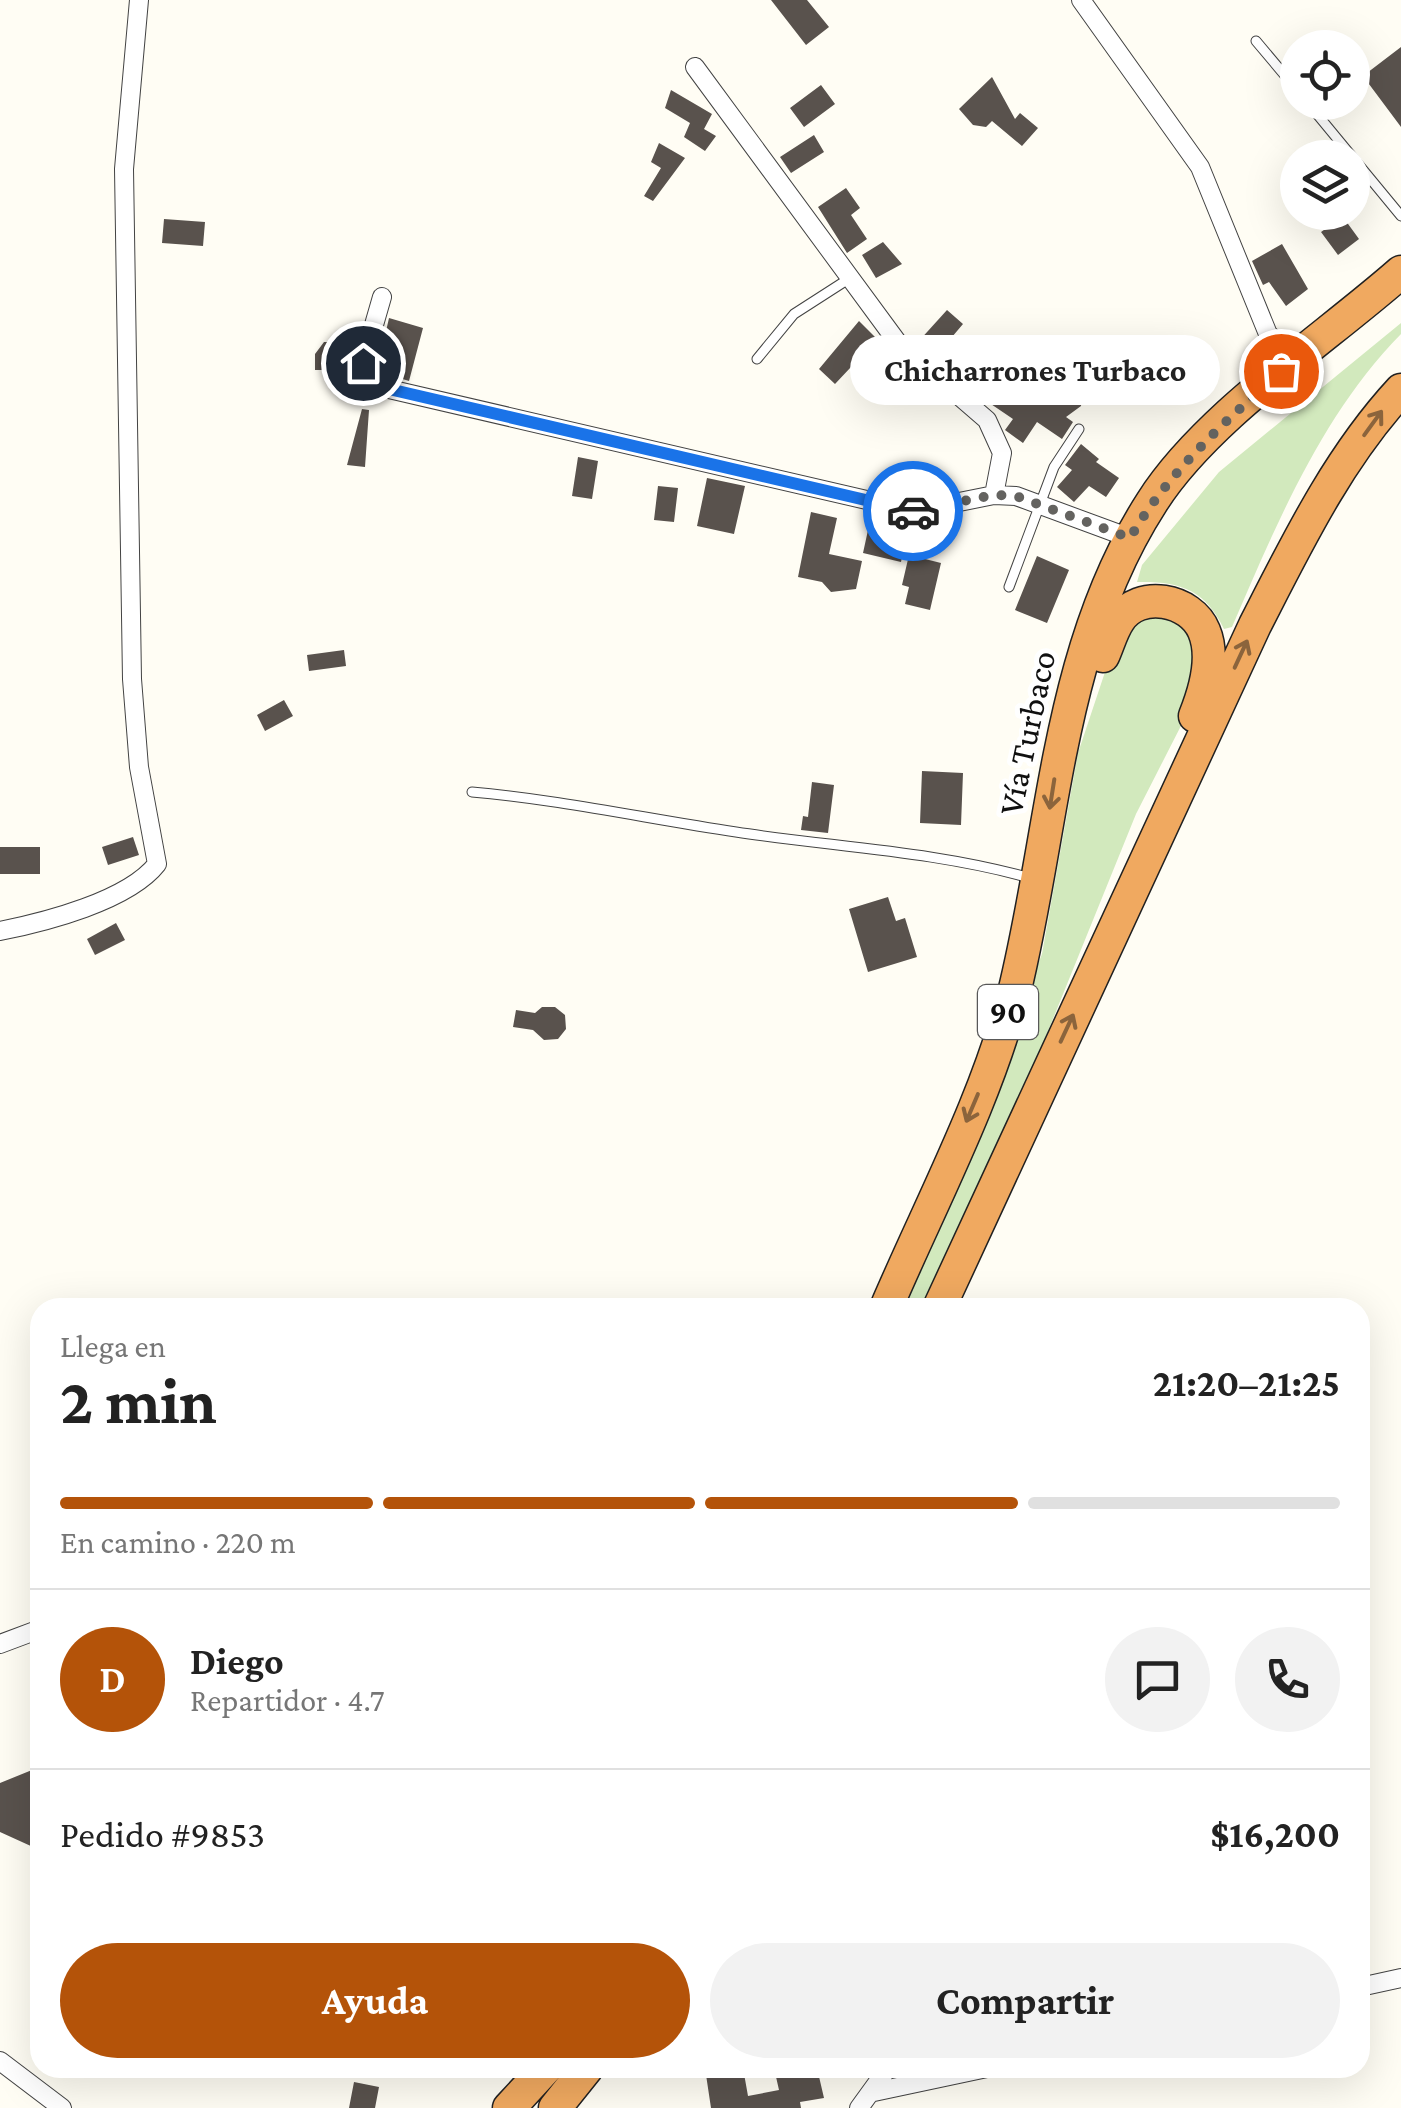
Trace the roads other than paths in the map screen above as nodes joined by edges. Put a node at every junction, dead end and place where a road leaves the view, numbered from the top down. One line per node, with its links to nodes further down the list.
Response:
1 (138, 0): 22 (street)
2 (1080, 0): 12 (street)
3 (1256, 41): 5 (lane)
4 (694, 67): 9 (street)
5 (1280, 70)
6 (1322, 120): 7 (lane)
7 (1401, 216)
8 (1401, 272): 12 (highway, Vía Turbaco / 90)
9 (850, 278): 11 (lane); 15 (street)
10 (382, 297): 15 (street)
11 (757, 359)
12 (1296, 359): 17 (highway, Vía Turbaco / 90)
13 (1401, 390): 23 (highway, 90, one-way to 13)
14 (1080, 428): 16 (lane)
15 (994, 495): 16 (street)
16 (1037, 508): 17 (street); 18 (lane)
17 (1130, 538): 19 (highway, Vía Turbaco / 90)
18 (1010, 587)
19 (1072, 699): 21 (highway, Vía Turbaco / 90, one-way to 21); 23 (highway)
20 (472, 792): 21 (lane)
21 (1037, 880): 24 (highway, Vía Turbaco / 90, one-way to 24)
22 (0, 931)
23 (1111, 933): 25 (highway, 90, one-way to 23)
24 (890, 1298)
25 (944, 1298)
26 (30, 1633): 27 (street)
27 (0, 1644)
28 (1401, 1978): 29 (street)
29 (1370, 1985)
30 (0, 2062): 36 (street)
31 (537, 2078): 37 (highway)
32 (579, 2078): 38 (highway)
33 (882, 2078): 35 (street)
34 (940, 2078): 35 (street)
35 (874, 2092): 39 (street)
36 (62, 2108)
37 (509, 2108)
38 (556, 2108)
39 (859, 2108)

